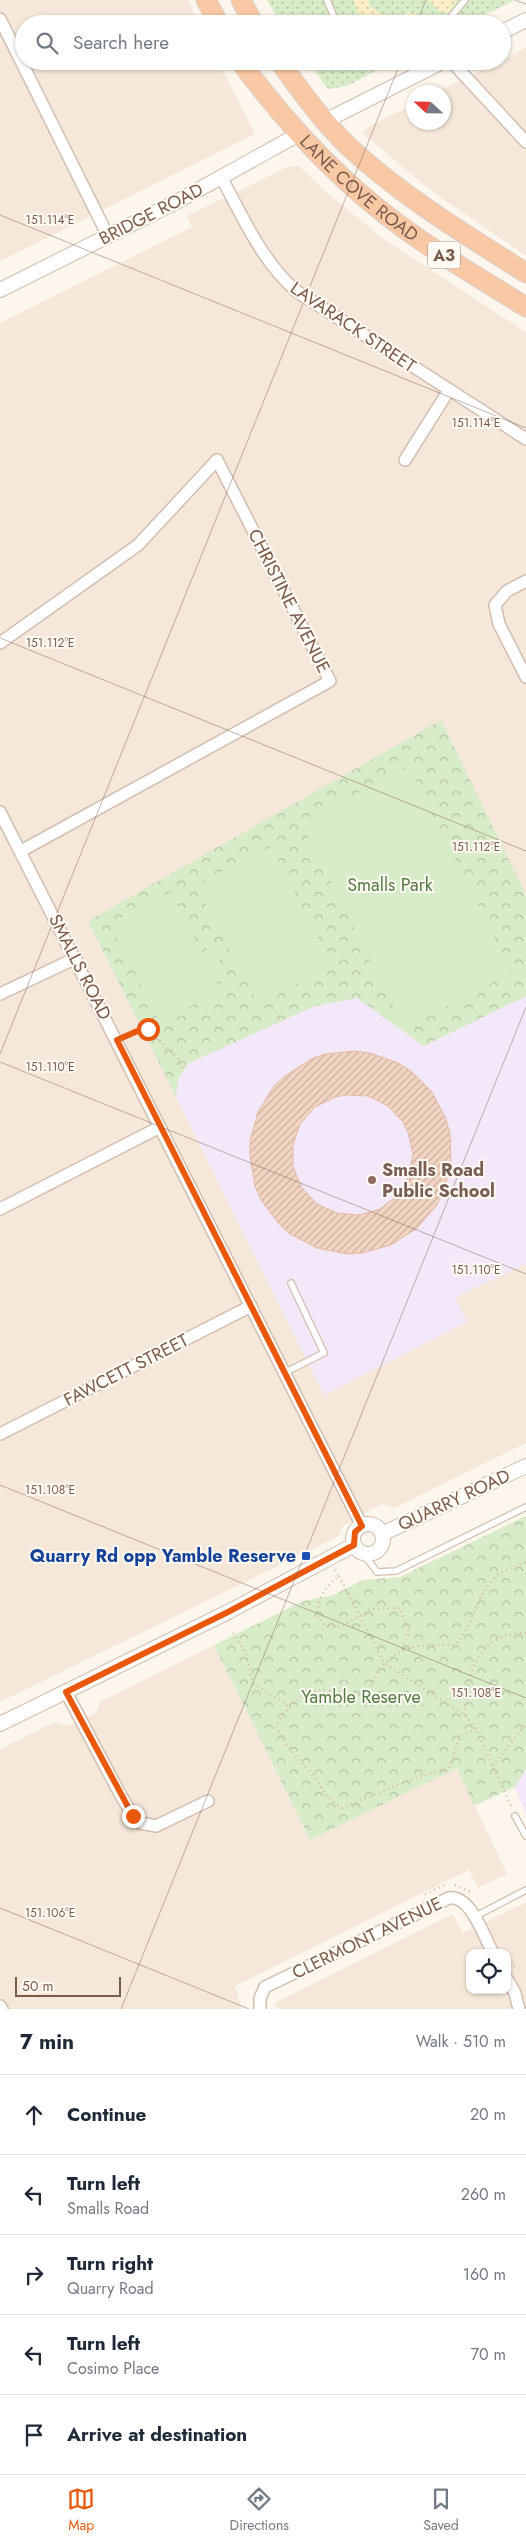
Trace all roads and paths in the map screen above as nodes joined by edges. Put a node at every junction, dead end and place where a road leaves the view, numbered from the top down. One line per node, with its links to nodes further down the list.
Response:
1 (206, 0): 5 (highway)
2 (241, 0): 6 (highway)
3 (327, 0): 7 (lane)
4 (465, 0): 8 (lane)
5 (214, 15)
6 (249, 15)
7 (334, 15)
8 (452, 15)
9 (0, 19): 12 (street)
10 (526, 20): 11 (street)
11 (511, 28)
12 (15, 49)
13 (25, 70): 22 (street)
14 (247, 70): 19 (highway, LANE COVE ROAD / A3)
15 (286, 70): 18 (highway, LANE COVE ROAD / A3)
16 (426, 70): 18 (street)
17 (459, 70): 20 (street)
18 (325, 121): 19 (highway); 23 (highway, LANE COVE ROAD / A3)
19 (299, 134): 21 (street, BRIDGE ROAD); 25 (highway, LANE COVE ROAD / A3)
20 (526, 142)
21 (221, 177): 22 (street, BRIDGE ROAD); 26 (street, LAVARACK STREET)
22 (108, 236): 24 (street, BRIDGE ROAD)
23 (526, 273)
24 (0, 290)
25 (526, 307)
26 (449, 390): 27 (street, LAVARACK STREET); 28 (street)
27 (526, 439)
28 (405, 460)
29 (526, 581): 31 (street)
30 (0, 643): 33 (street, CHRISTINE AVENUE)
31 (526, 677)
32 (0, 812): 33 (street, SMALLS ROAD)
33 (21, 851): 34 (street, SMALLS ROAD)
34 (76, 958): 35 (street); 36 (street, SMALLS ROAD)
35 (0, 994)
36 (117, 1040): 37 (path); 38 (street, SMALLS ROAD)
37 (184, 1069)
38 (160, 1126): 39 (street); 41 (street, SMALLS ROAD)
39 (0, 1209)
40 (290, 1283): 42 (lane)
41 (251, 1306): 42 (street, SMALLS ROAD); 43 (street, FAWCETT STREET)
42 (284, 1373): 46 (street, SMALLS ROAD)
43 (0, 1434)
44 (526, 1466): 47 (street, QUARRY ROAD)
45 (526, 1507): 48 (lane)
46 (362, 1526): 47 (street); 48 (street)
47 (382, 1534): 48 (street)
48 (358, 1549): 49 (street)
49 (326, 1559): 51 (path); 57 (street)
50 (526, 1562): 55 (path)
51 (339, 1576): 52 (path); 52 (path)
52 (361, 1616): 55 (path); 56 (path)
53 (233, 1633): 58 (path)
54 (526, 1633): 59 (path)
55 (402, 1649): 56 (path)
56 (384, 1664): 58 (path); 59 (path)
57 (66, 1692): 60 (street); 64 (street)
58 (289, 1707): 62 (path)
59 (465, 1714): 62 (path)
60 (0, 1724)
61 (526, 1724): 63 (path)
62 (476, 1729): 63 (path)
63 (493, 1767): 65 (path)
64 (208, 1801)
65 (515, 1816): 66 (lane)
66 (526, 1836)
67 (526, 1890): 68 (lane)
68 (474, 1917): 69 (street, CLERMONT AVENUE); 72 (street, CLERMONT AVENUE)
69 (491, 1949)
70 (511, 1963): 71 (path)
71 (520, 1986): 73 (street)
72 (260, 2009)
73 (519, 2009)

